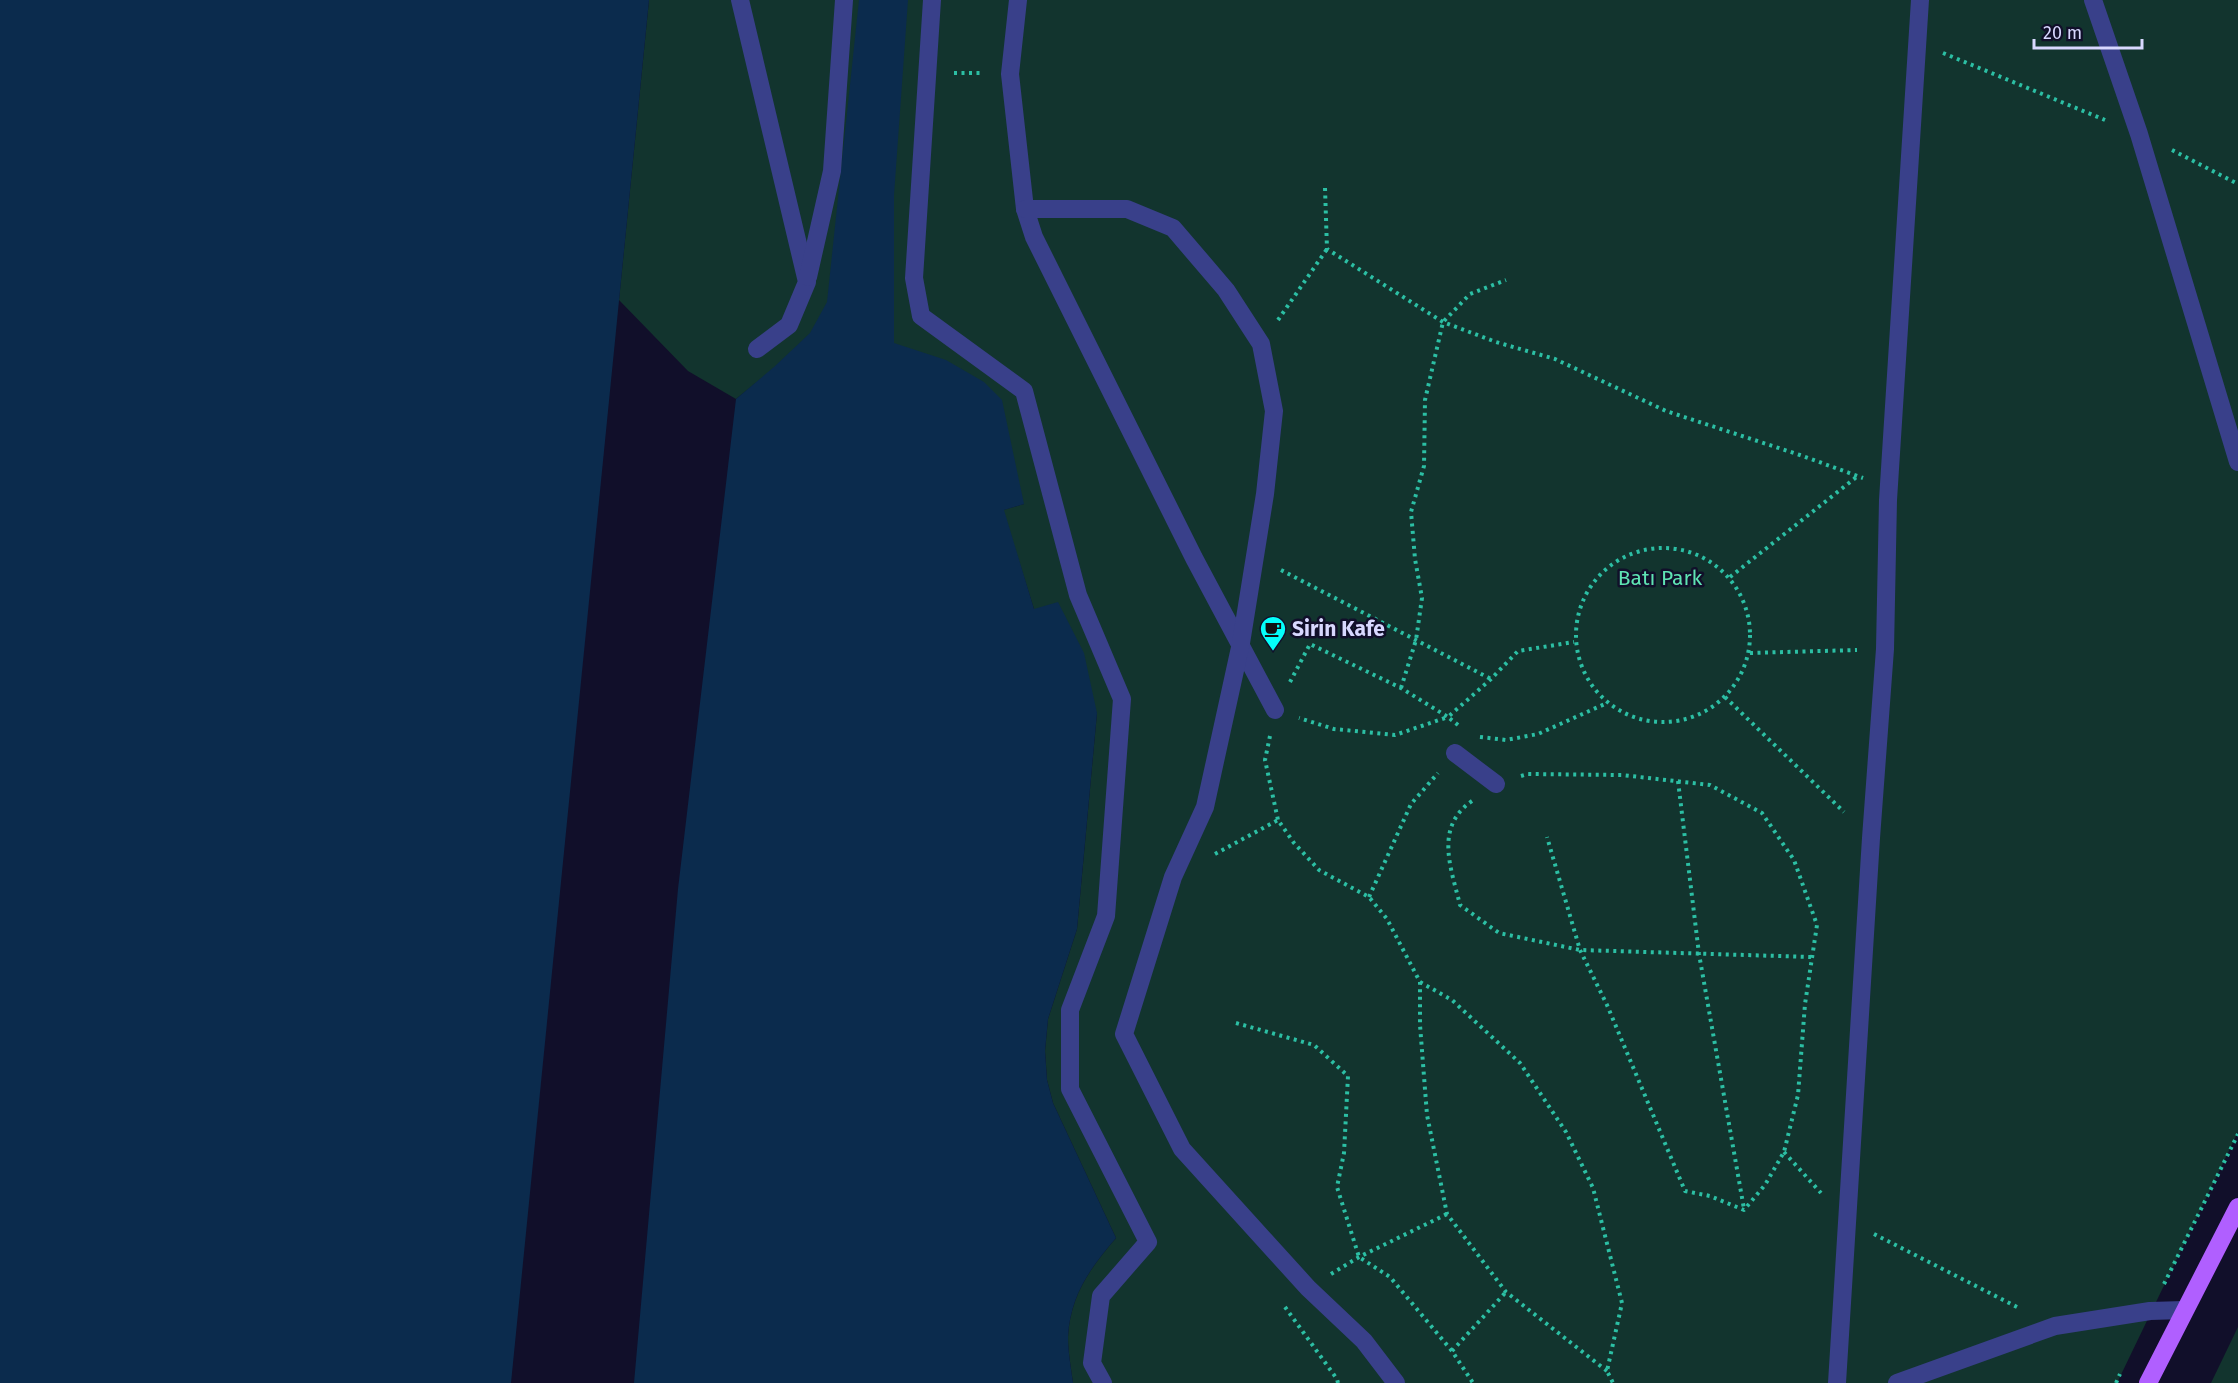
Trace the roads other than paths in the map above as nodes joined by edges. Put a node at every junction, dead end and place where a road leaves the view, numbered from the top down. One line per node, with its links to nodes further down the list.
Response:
1 (740, 0): 8 (street)
2 (844, 0): 8 (street)
3 (932, 0): 17 (street)
4 (1018, 0): 7 (street)
5 (1920, 0): 19 (street)
6 (2093, 0): 10 (street)
7 (1025, 209): 11 (street); 11 (street)
8 (807, 282): 9 (street)
9 (757, 349)
10 (2238, 462)
11 (1241, 643): 12 (street); 18 (street)
12 (1275, 710)
13 (1455, 753): 14 (street)
14 (1496, 784)
15 (2238, 1207): 16 (main road)
16 (2184, 1310): 20 (street); 21 (main road); 22 (main road)
17 (1104, 1383)
18 (1396, 1383)
19 (1837, 1383)
20 (1897, 1383)
21 (2148, 1383)
22 (2156, 1383)

